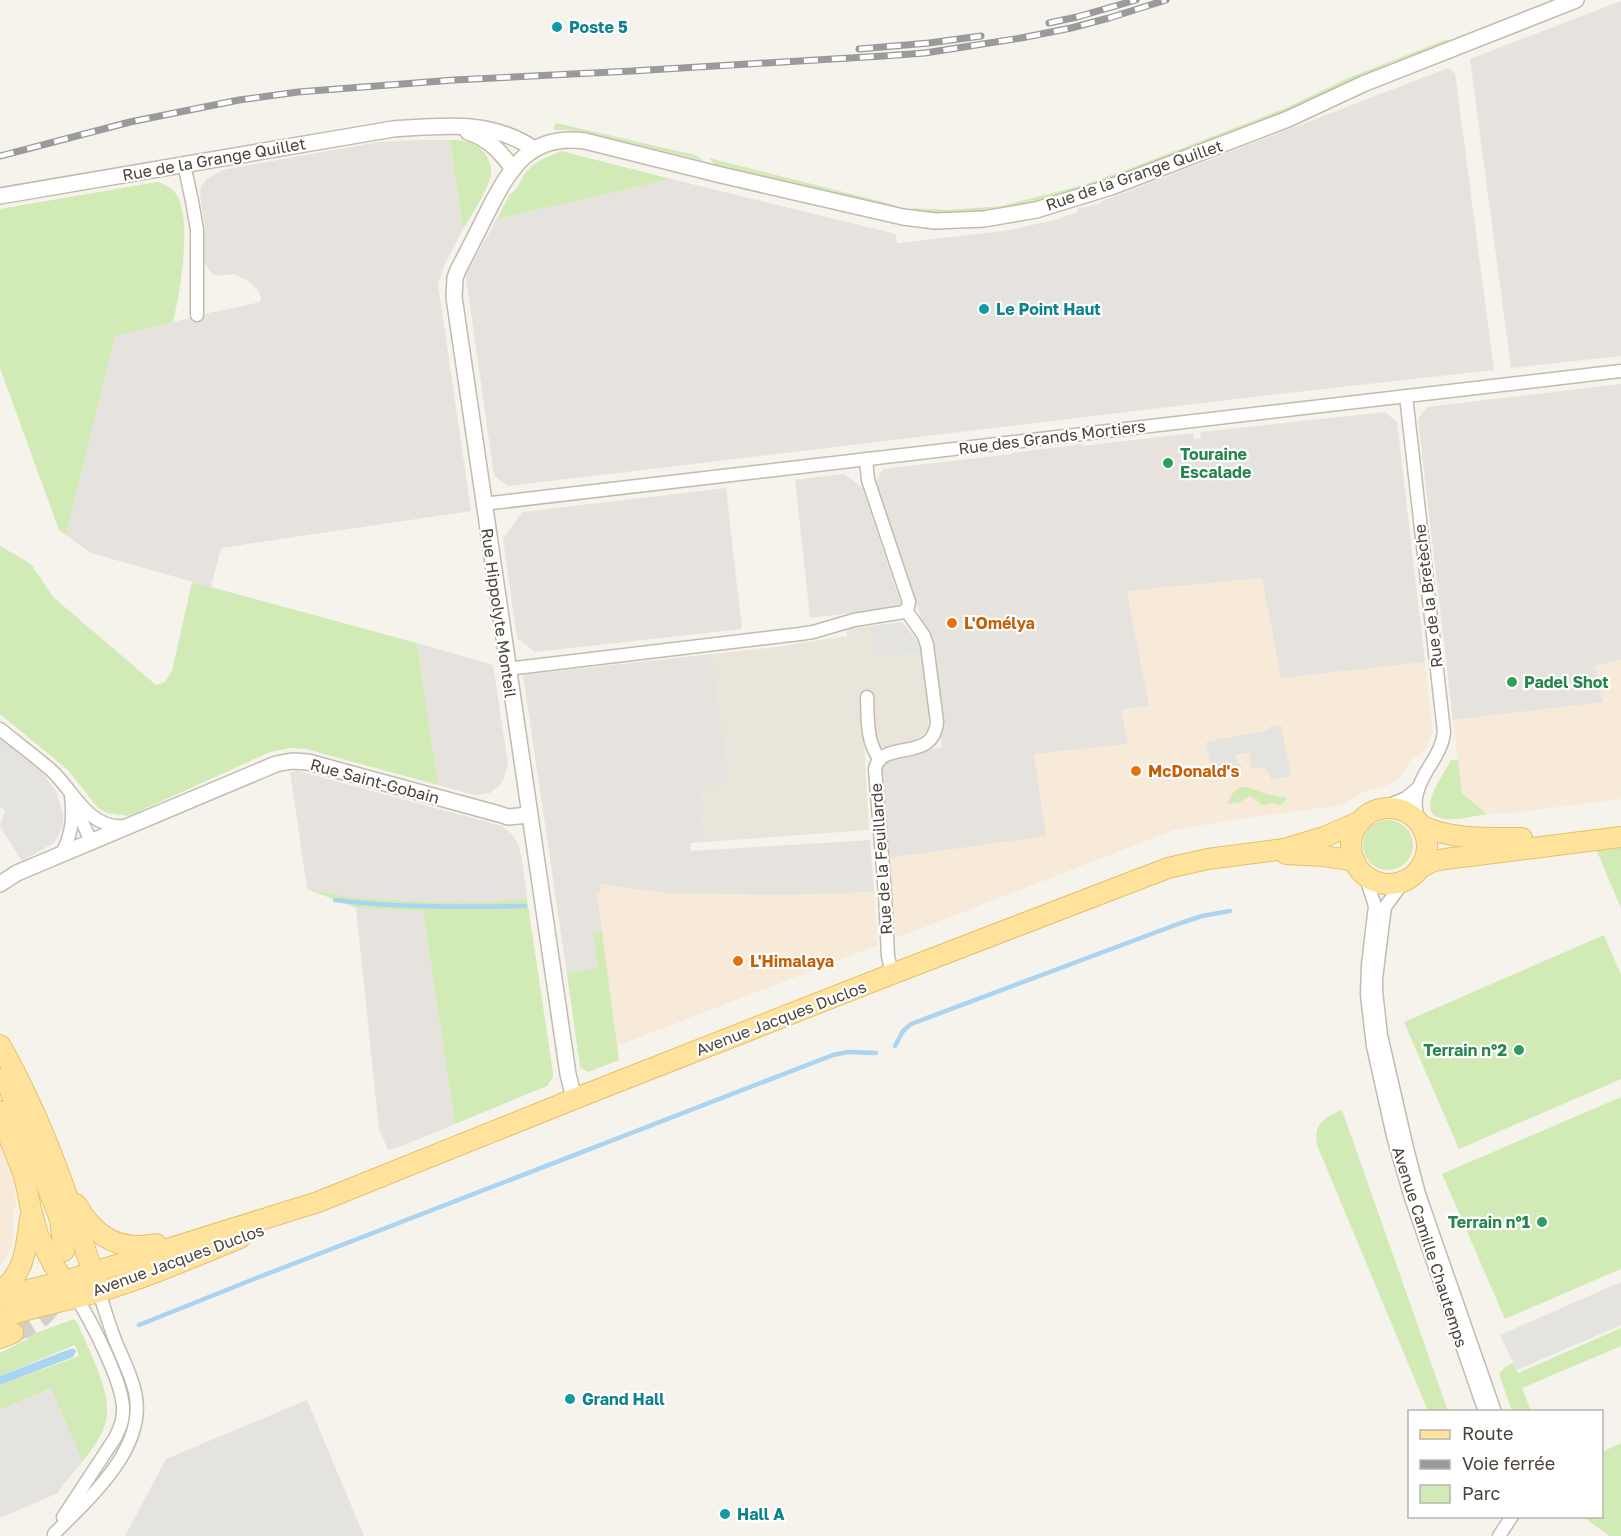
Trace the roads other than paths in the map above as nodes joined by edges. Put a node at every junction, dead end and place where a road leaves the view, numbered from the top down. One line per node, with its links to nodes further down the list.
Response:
1 (1576, 0): 3 (street, Rue de la Grange Quillet)
2 (429, 127): 3 (street, Rue de la Grange Quillet); 4 (street, Rue de la Grange Quillet); 5 (street, Rue de la Grange Quillet)
3 (534, 148): 5 (street, Rue Hippolyte Monteil)
4 (184, 164): 6 (street, Rue de la Grange Quillet); 7 (street)
5 (513, 169): 11 (street, Rue Hippolyte Monteil)
6 (0, 196)
7 (197, 315)
8 (1621, 371): 9 (street, Rue des Grands Mortiers)
9 (1406, 396): 10 (street, Rue des Grands Mortiers); 17 (street, Rue de la Bretèche)
10 (866, 459): 11 (street, Rue des Grands Mortiers); 12 (street)
11 (483, 504): 13 (street, Rue Hippolyte Monteil)
12 (906, 610): 13 (street); 16 (street)
13 (507, 669): 20 (street, Rue Hippolyte Monteil)
14 (867, 697): 16 (street)
15 (0, 729): 18 (street)
16 (879, 758): 32 (street, Rue de la Feuillarde)
17 (1417, 789): 19 (street); 22 (street)
18 (70, 794): 23 (street); 25 (street); 27 (street)
19 (1380, 809): 21 (main road); 22 (main road)
20 (529, 815): 23 (street, Rue Saint-Gobain); 35 (street, Rue Hippolyte Monteil)
21 (1360, 821): 26 (main road, Avenue Jacques Duclos); 28 (main road)
22 (1420, 824): 24 (main road); 29 (main road)
23 (131, 826): 25 (street, Rue Saint-Gobain)
24 (1621, 836): 29 (main road)
25 (92, 843): 27 (street, Rue Saint-Gobain)
26 (1250, 854): 28 (main road, Avenue Jacques Duclos); 32 (main road, Avenue Jacques Duclos)
27 (61, 855): 31 (street, Rue Saint-Gobain)
28 (1358, 865): 30 (main road); 47 (street, Avenue Camille Chautemps)
29 (1420, 868): 30 (main road)
30 (1404, 880): 48 (street, Avenue Camille Chautemps)
31 (0, 884)
32 (892, 974): 35 (main road, Avenue Jacques Duclos)
33 (0, 1045): 37 (main road)
34 (0, 1067): 41 (main road)
35 (574, 1099): 38 (main road, Avenue Jacques Duclos)
36 (0, 1111): 39 (main road)
37 (62, 1180): 40 (main road); 42 (main road)
38 (318, 1202): 40 (main road, Avenue Jacques Duclos); 42 (main road, Avenue Jacques Duclos)
39 (31, 1209): 43 (main road); 44 (main road)
40 (243, 1225): 42 (main road, Avenue Jacques Duclos)
41 (64, 1251)
42 (96, 1282): 43 (main road, Avenue Jacques Duclos); 50 (street)
43 (70, 1289): 45 (main road, Avenue Jacques Duclos); 46 (main road, Avenue Jacques Duclos); 50 (street)
44 (0, 1291)
45 (0, 1297)
46 (4, 1330)
47 (1484, 1410)
48 (1494, 1410)
49 (1510, 1519): 51 (street)
50 (53, 1535)
51 (1499, 1536)

